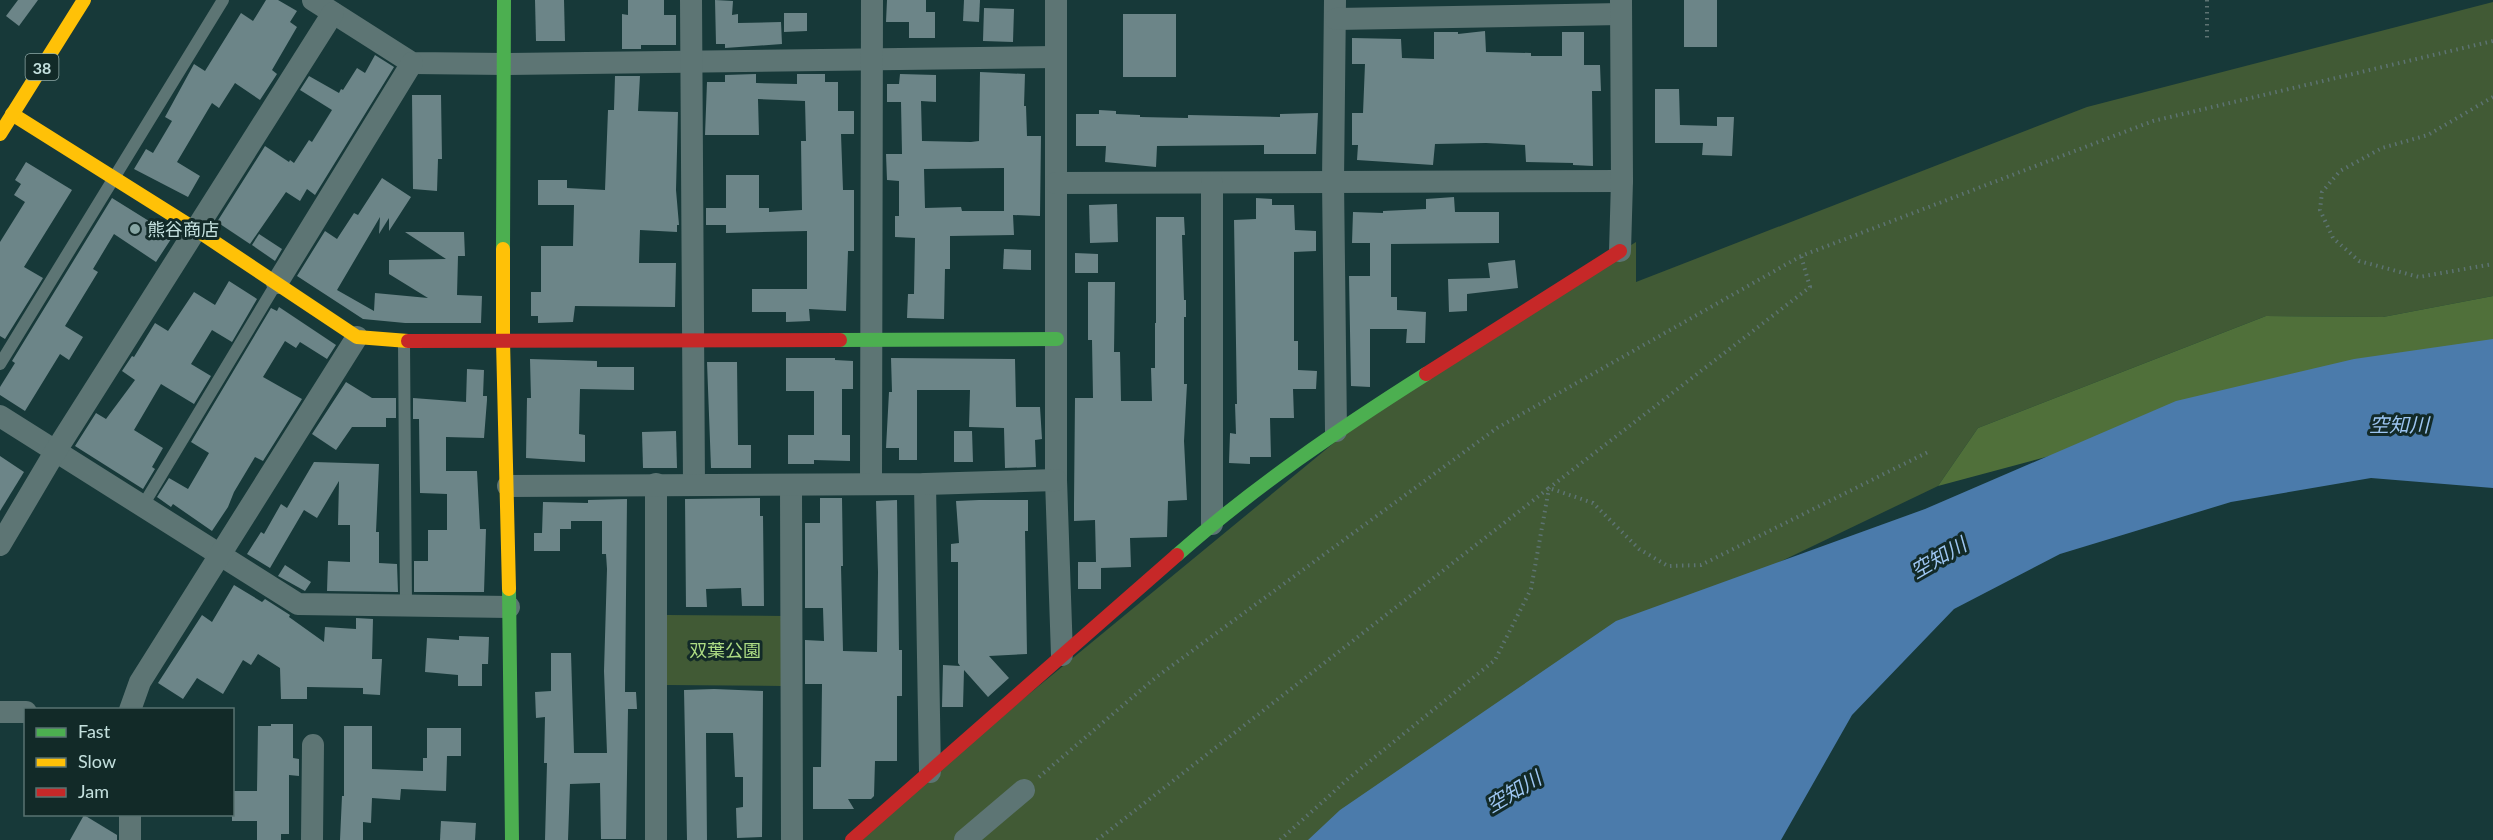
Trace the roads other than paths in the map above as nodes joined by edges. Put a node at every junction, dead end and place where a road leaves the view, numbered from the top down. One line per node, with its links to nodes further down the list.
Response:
1 (84, 0): 16 (main road, 38)
2 (223, 0): 18 (lane)
3 (313, 0): 10 (street)
4 (504, 0): 15 (main road)
5 (691, 0): 13 (street)
6 (873, 0): 12 (street)
7 (1056, 0): 11 (street)
8 (1621, 7): 9 (street); 20 (street)
9 (1336, 9): 19 (street)
10 (333, 13): 14 (street); 23 (street)
11 (1056, 57): 12 (street); 21 (street)
12 (872, 59): 13 (street); 31 (street)
13 (691, 62): 15 (street); 28 (street)
14 (412, 63): 15 (street); 25 (street)
15 (505, 64): 30 (main road)
16 (12, 114): 17 (main road, 38); 18 (main road)
17 (0, 134)
18 (113, 178): 23 (main road); 32 (lane)
19 (1333, 181): 20 (street); 22 (street); 34 (street)
20 (1622, 182): 24 (street)
21 (1056, 183): 22 (street); 27 (street)
22 (1212, 183): 44 (street)
23 (195, 229): 25 (main road); 35 (street)
24 (1620, 251): 34 (main road)
25 (277, 283): 26 (main road); 43 (lane)
26 (357, 337): 29 (main road); 46 (street)
27 (1057, 339): 31 (main road); 36 (street)
28 (694, 340): 30 (main road); 31 (main road); 40 (street)
29 (404, 341): 30 (main road); 47 (lane)
30 (503, 341): 42 (main road)
31 (873, 341): 37 (street)
32 (0, 363)
33 (0, 416): 35 (street)
34 (1336, 431): 44 (main road)
35 (55, 452): 43 (street); 45 (street)
36 (1056, 480): 39 (street); 49 (street)
37 (871, 483): 39 (street); 41 (street)
38 (656, 484): 40 (street); 42 (street); 60 (street)
39 (925, 484): 54 (street)
40 (694, 485): 41 (street)
41 (791, 485): 61 (street)
42 (508, 486): 48 (main road)
43 (142, 507): 46 (street)
44 (1212, 524): 49 (main road)
45 (0, 545)
46 (220, 557): 47 (street); 50 (street)
47 (406, 605): 48 (street)
48 (509, 607): 59 (main road)
49 (1062, 655): 54 (main road)
50 (131, 708)
51 (0, 712): 52 (street)
52 (24, 712)
53 (313, 746): 58 (street)
54 (930, 772): 62 (main road)
55 (1024, 790): 63 (street)
56 (130, 816): 57 (street)
57 (130, 840)
58 (312, 840)
59 (512, 840)
60 (656, 840)
61 (792, 840)
62 (852, 840)
63 (965, 840)

